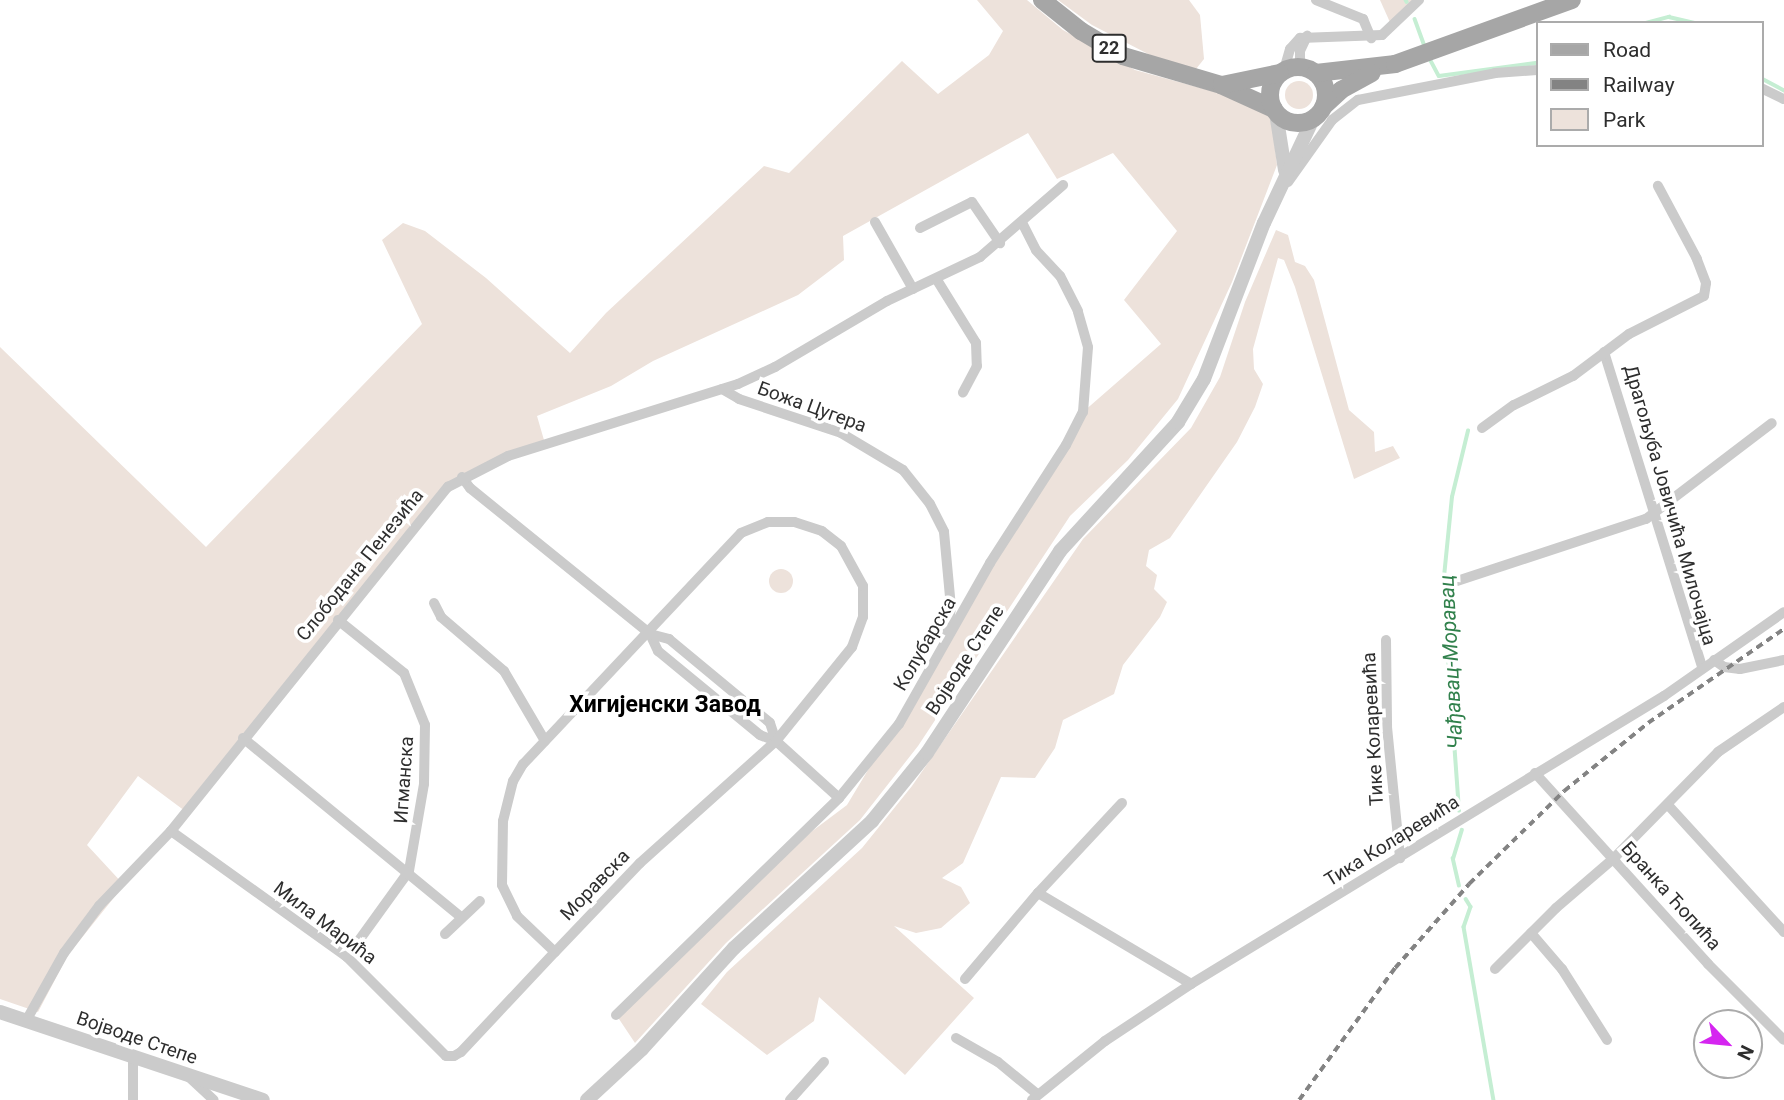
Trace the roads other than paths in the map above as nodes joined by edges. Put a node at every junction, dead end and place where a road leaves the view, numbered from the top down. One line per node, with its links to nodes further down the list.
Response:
1 (1042, 0): 10 (main road, 22)
2 (1419, 0): 6 (street)
3 (1572, 0): 7 (main road, 22)
4 (1315, 1): 6 (street)
5 (1307, 36): 6 (street); 9 (street); 9 (street)
6 (1371, 38)
7 (1385, 67): 9 (main road, 22); 14 (main road, 22)
8 (1536, 70): 18 (street)
9 (1295, 71): 10 (main road, 22); 13 (main road); 14 (main road)
10 (1221, 86): 13 (main road, 22)
11 (1763, 89): 12 (street)
12 (1784, 99)
13 (1275, 111): 14 (main road, 22); 15 (street, Војводе Степе)
14 (1318, 113): 15 (street, Војводе Степе)
15 (1284, 177): 18 (street, Војводе Степе)
16 (1063, 185): 20 (street, Слободана Пенезића)
17 (1658, 186): 25 (street, Драгољуба Јовичића Милочајца)
18 (1278, 191): 81 (street, Војводе Степе)
19 (875, 222): 24 (street)
20 (1022, 223): 22 (street, Слободана Пенезића); 38 (street, Колубарска)
21 (920, 228): 22 (street)
22 (1000, 243): 23 (street, Слободана Пенезића)
23 (937, 280): 24 (street, Слободана Пенезића); 27 (street)
24 (913, 289): 26 (street, Слободана Пенезића)
25 (1604, 352): 29 (street, Драгољуба Јовичића Милочајца); 31 (street, Драгољуба Јовичића Милочајца)
26 (722, 389): 30 (street, Слободана Пенезића); 38 (street, Божа Цугера)
27 (963, 392)
28 (1772, 423): 31 (street)
29 (1482, 428)
30 (462, 477): 35 (street, Слободана Пенезића); 36 (street)
31 (1654, 513): 32 (street); 41 (street, Драгољуба Јовичића Милочајца)
32 (1457, 581)
33 (434, 603): 44 (street)
34 (1784, 612): 39 (street, Тика Коларевића)
35 (338, 620): 43 (street, Слободана Пенезића); 53 (street, Игманска)
36 (650, 634): 44 (street, Моравска); 45 (street); 45 (street); 45 (street, Моравска)
37 (1386, 640): 51 (street, Тике Коларевића)
38 (945, 647): 47 (street, Колубарска)
39 (1714, 660): 40 (street); 41 (street, Тика Коларевића)
40 (1784, 660)
41 (1702, 667): 46 (street, Тика Коларевића)
42 (1784, 707): 49 (street)
43 (243, 738): 50 (street, Слободана Пенезића); 53 (street)
44 (545, 741): 60 (street, Моравска)
45 (776, 741): 47 (street); 60 (street, Моравска)
46 (1535, 773): 51 (street, Тика Коларевића); 52 (street, Бранка Ћопића)
47 (839, 798): 66 (street, Колубарска)
48 (1122, 803): 54 (street)
49 (1668, 805): 52 (street); 57 (street)
50 (171, 831): 61 (street, Мила Марића); 67 (street, Слободана Пенезића)
51 (1400, 858): 64 (street, Тика Коларевића)
52 (1613, 859): 58 (street); 70 (street, Бранка Ћопића)
53 (409, 871): 56 (street); 61 (street, Игманска)
54 (1038, 893): 63 (street); 64 (street)
55 (480, 901): 56 (street)
56 (461, 918): 59 (street)
57 (1784, 932)
58 (1531, 933): 62 (street); 69 (street)
59 (445, 934)
60 (555, 952): 71 (street, Моравска)
61 (347, 957): 71 (street, Мила Марића)
62 (1495, 969)
63 (965, 979)
64 (1191, 984): 76 (street, Тика Коларевића)
65 (0, 1012): 67 (street, Војводе Степе)
66 (616, 1015)
67 (26, 1021): 72 (street, Војводе Степе)
68 (956, 1038): 76 (street)
69 (1607, 1040)
70 (1784, 1040)
71 (446, 1056)
72 (133, 1057): 74 (street, Војводе Степе); 77 (street)
73 (824, 1062): 82 (street)
74 (188, 1076): 75 (street, Војводе Степе); 78 (street)
75 (226, 1088): 79 (street); 80 (street, Војводе Степе)
76 (1035, 1097)
77 (133, 1100)
78 (214, 1100)
79 (240, 1100)
80 (263, 1100)
81 (587, 1100)
82 (790, 1100)

